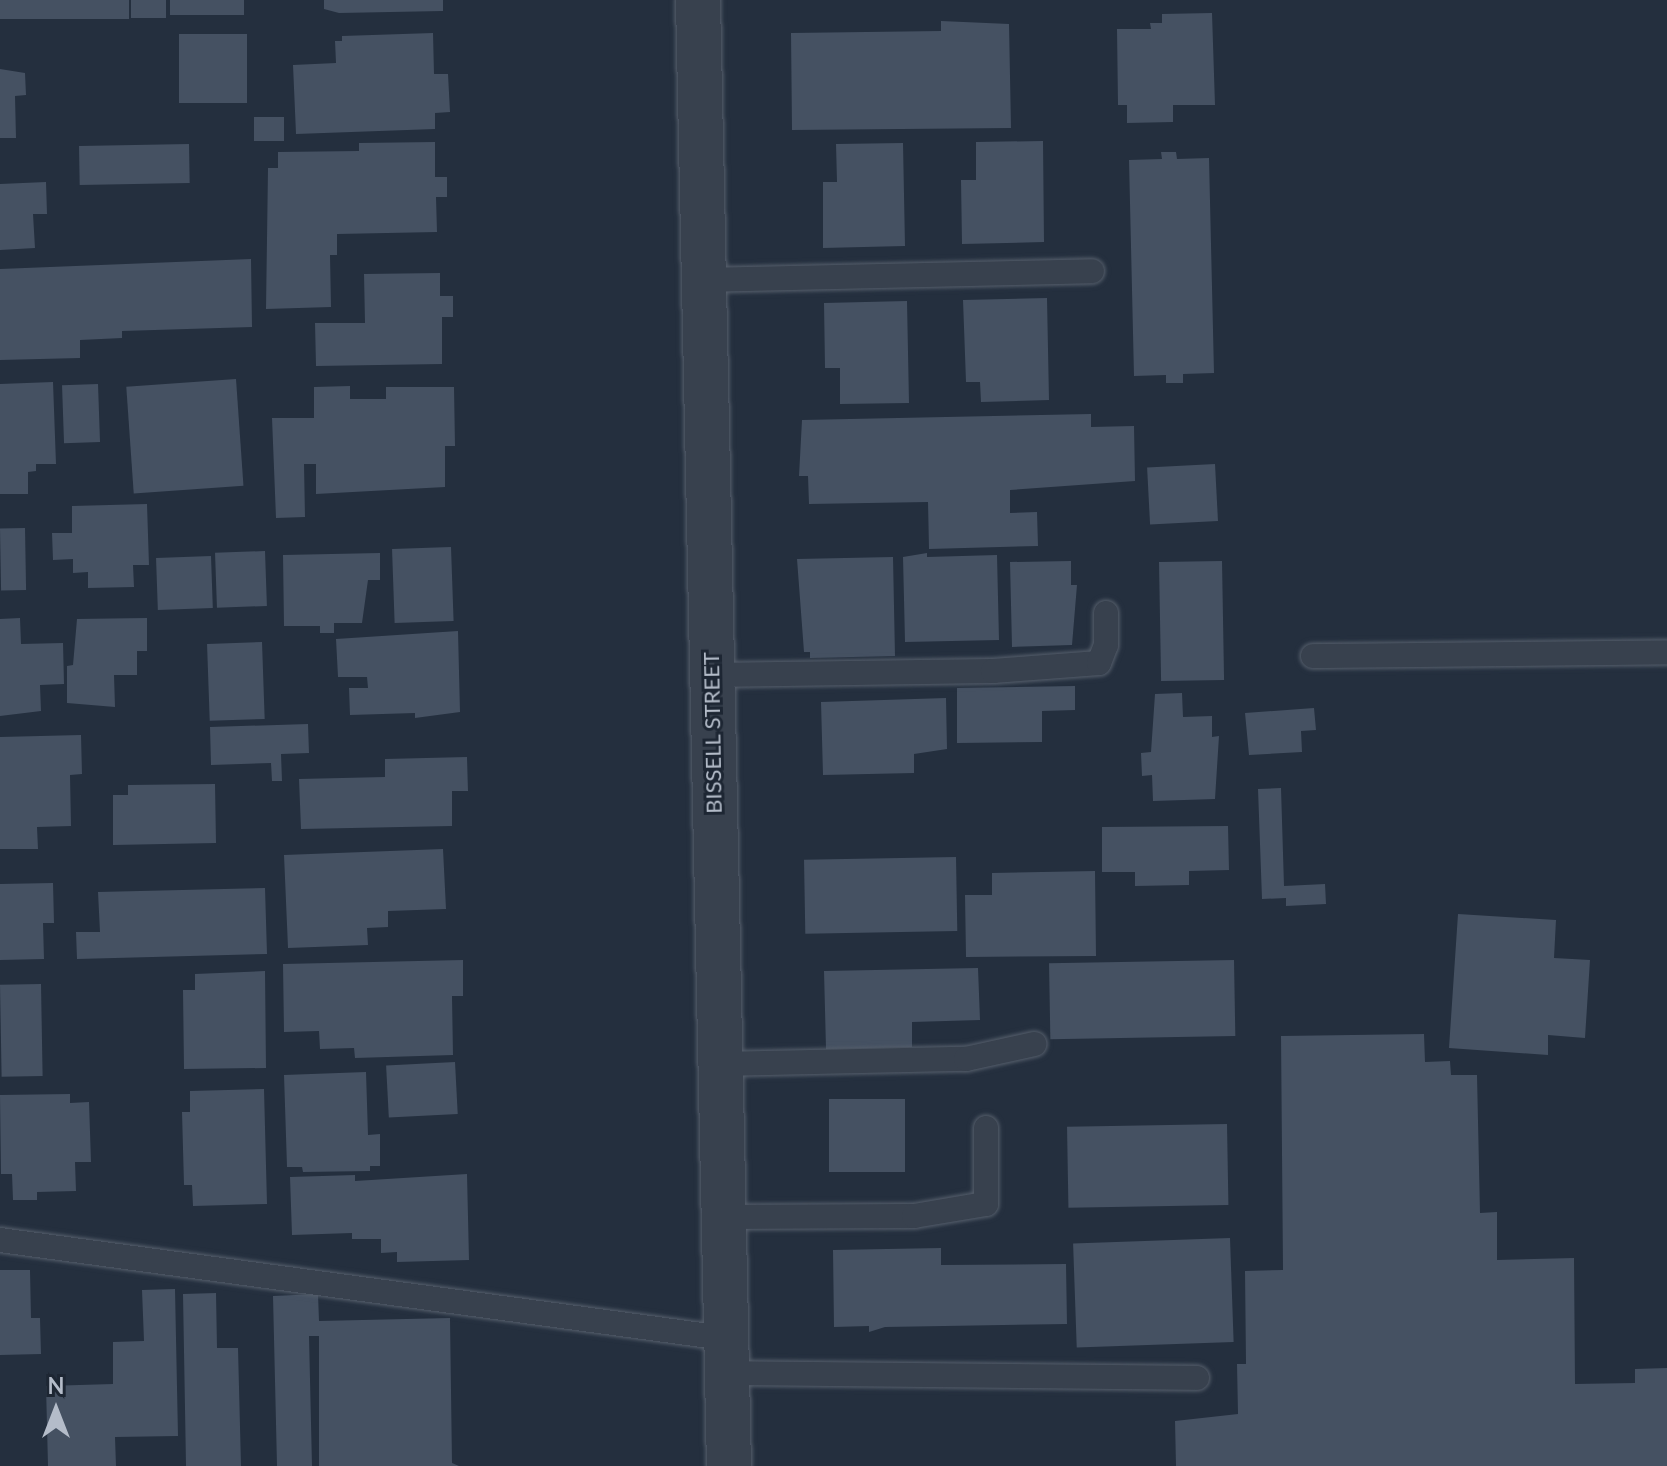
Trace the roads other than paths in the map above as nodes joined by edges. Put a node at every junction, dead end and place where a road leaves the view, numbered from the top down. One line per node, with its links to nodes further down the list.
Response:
1 (698, 0): 3 (street, BISSELL STREET)
2 (1092, 271): 3 (lane)
3 (703, 280): 7 (street, BISSELL STREET)
4 (1106, 613): 7 (lane)
5 (1667, 652): 6 (lane)
6 (1313, 656)
7 (711, 675): 9 (street, BISSELL STREET)
8 (1034, 1044): 9 (lane)
9 (719, 1064): 11 (street, BISSELL STREET)
10 (986, 1128): 11 (lane)
11 (721, 1217): 13 (street, BISSELL STREET)
12 (0, 1240): 13 (lane)
13 (724, 1356): 14 (lane); 15 (street, BISSELL STREET)
14 (1197, 1378)
15 (729, 1466)

